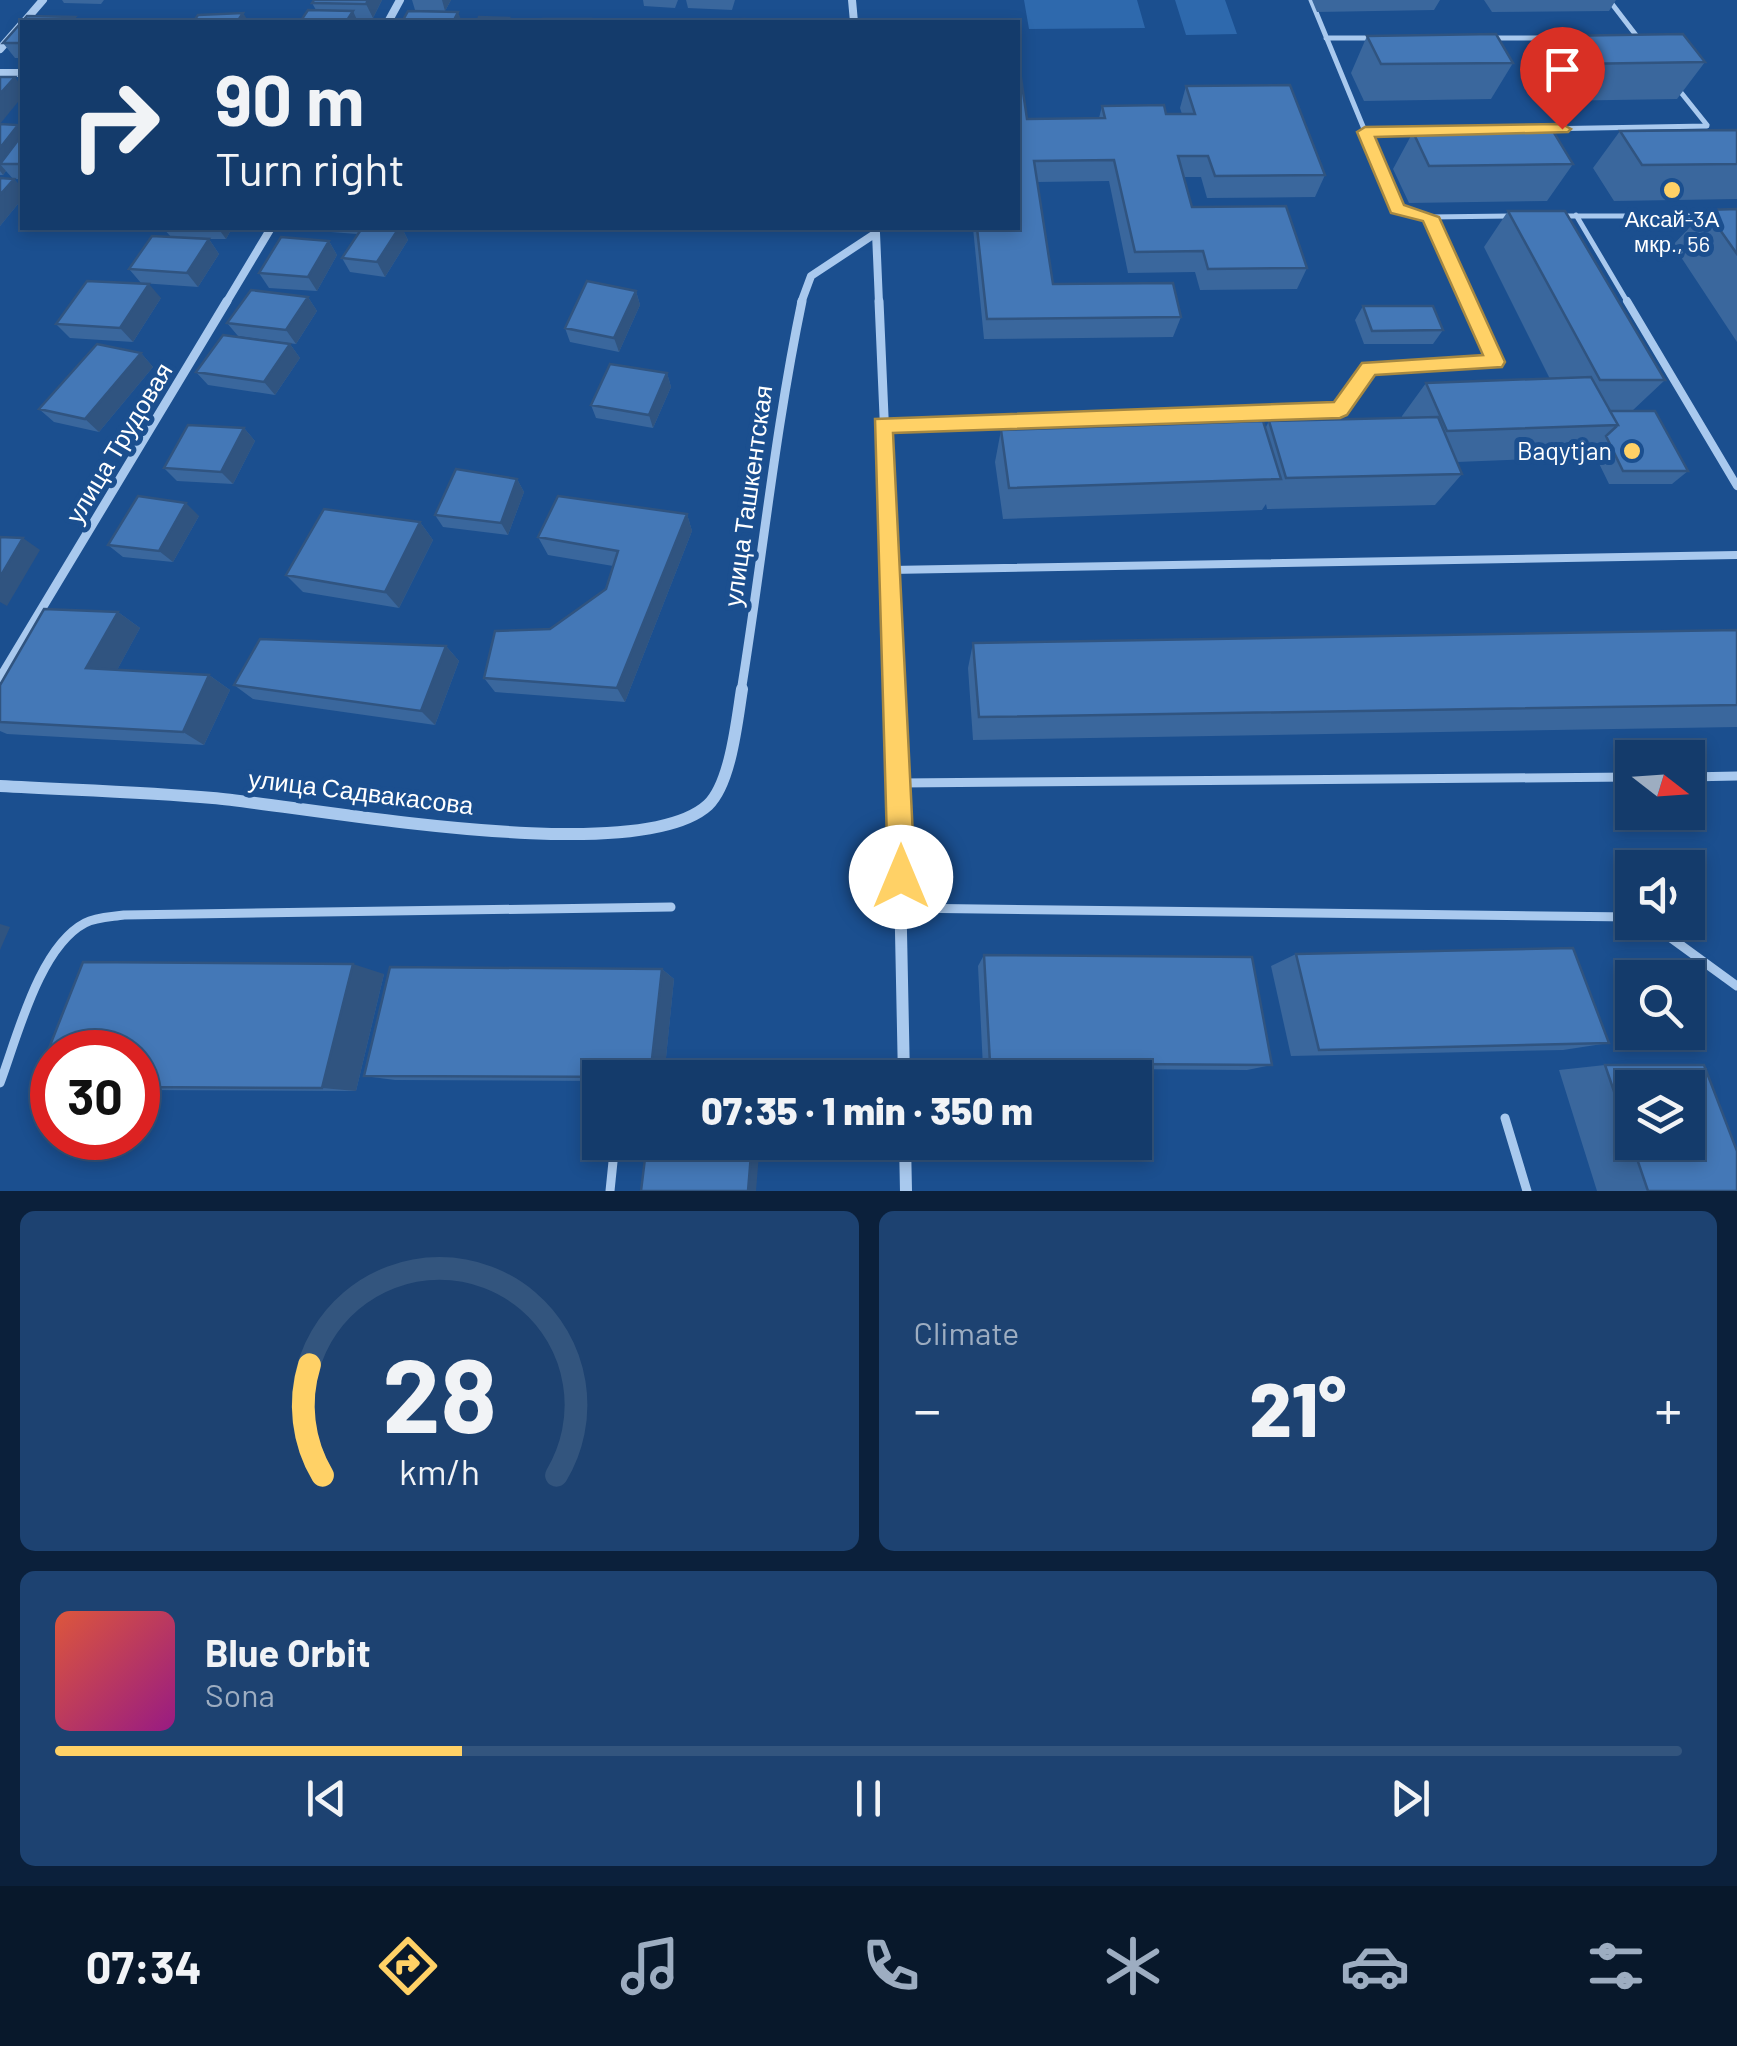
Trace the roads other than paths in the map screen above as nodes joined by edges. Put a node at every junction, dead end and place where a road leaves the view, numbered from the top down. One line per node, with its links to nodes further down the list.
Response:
1 (43, 0): 4 (street)
2 (1311, 0): 8 (lane)
3 (1609, 0): 7 (lane)
4 (26, 20)
5 (20, 27): 12 (street)
6 (1620, 37): 7 (lane)
7 (1638, 37): 13 (lane)
8 (1326, 38): 9 (lane); 16 (lane)
9 (1382, 38)
10 (1474, 38): 11 (lane)
11 (1565, 38)
12 (0, 50)
13 (1649, 52)
14 (1672, 82): 15 (lane)
15 (1707, 126): 16 (lane); 17 (lane)
16 (1365, 132): 22 (lane)
17 (1717, 139)
18 (1522, 216): 22 (lane)
19 (1540, 216): 20 (lane)
20 (1576, 216): 21 (lane); 26 (lane)
21 (1719, 216)
22 (1430, 217): 25 (lane)
23 (270, 230): 29 (street, улица Трудовая)
24 (875, 230): 25 (street); 35 (street, улица Ташкентская)
25 (882, 425): 28 (street)
26 (1737, 486)
27 (1737, 555): 28 (lane)
28 (890, 570): 33 (street)
29 (0, 678)
30 (1737, 776): 32 (lane)
31 (1615, 777): 33 (lane)
32 (1705, 777)
33 (900, 784): 37 (street)
34 (0, 786): 35 (street, улица Садвакасова)
35 (710, 802)
36 (671, 907): 42 (lane)
37 (902, 908): 38 (lane); 41 (street)
38 (1615, 918)
39 (1674, 940): 40 (lane)
40 (1737, 986)
41 (904, 1060)
42 (0, 1083)
43 (1505, 1118): 48 (lane)
44 (613, 1160): 46 (lane)
45 (905, 1160): 47 (street)
46 (610, 1191)
47 (906, 1191)
48 (1527, 1191)

